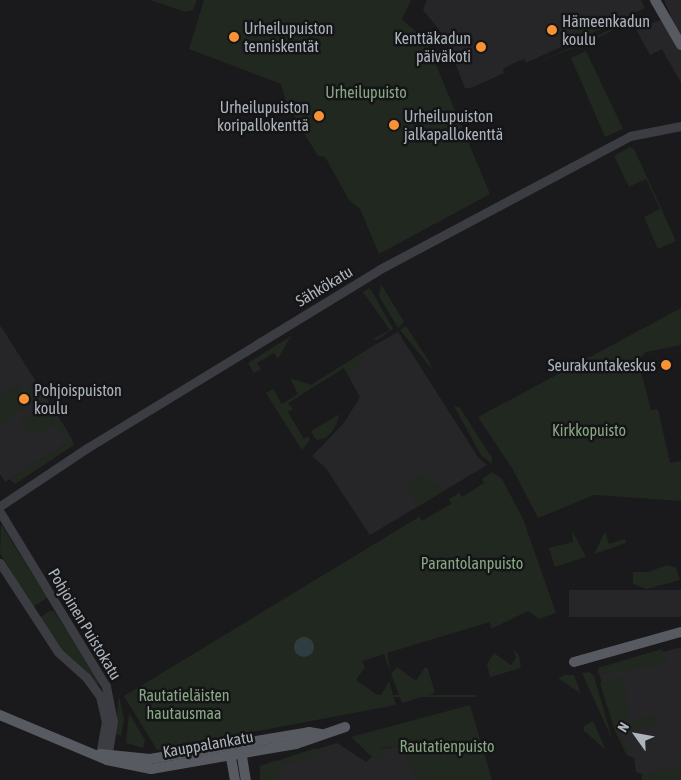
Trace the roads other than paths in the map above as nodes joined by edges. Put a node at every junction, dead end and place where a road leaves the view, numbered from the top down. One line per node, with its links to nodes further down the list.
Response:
1 (656, 0): 2 (main road)
2 (681, 45)
3 (681, 126): 4 (street, Sähkökatu)
4 (0, 506)
5 (0, 512): 12 (street, Pohjoinen Puistokatu)
6 (0, 563): 12 (street, Pohjoinen Puistokatu)
7 (681, 632): 8 (main road)
8 (574, 662)
9 (0, 715): 12 (main road, Kauppalankatu)
10 (346, 727): 11 (main road, Kauppalankatu)
11 (237, 748): 12 (main road, Kauppalankatu); 13 (main road, Kauppalankatu); 15 (main road)
12 (105, 756): 13 (main road, Kauppalankatu)
13 (231, 757): 14 (main road)
14 (235, 780)
15 (246, 780)

